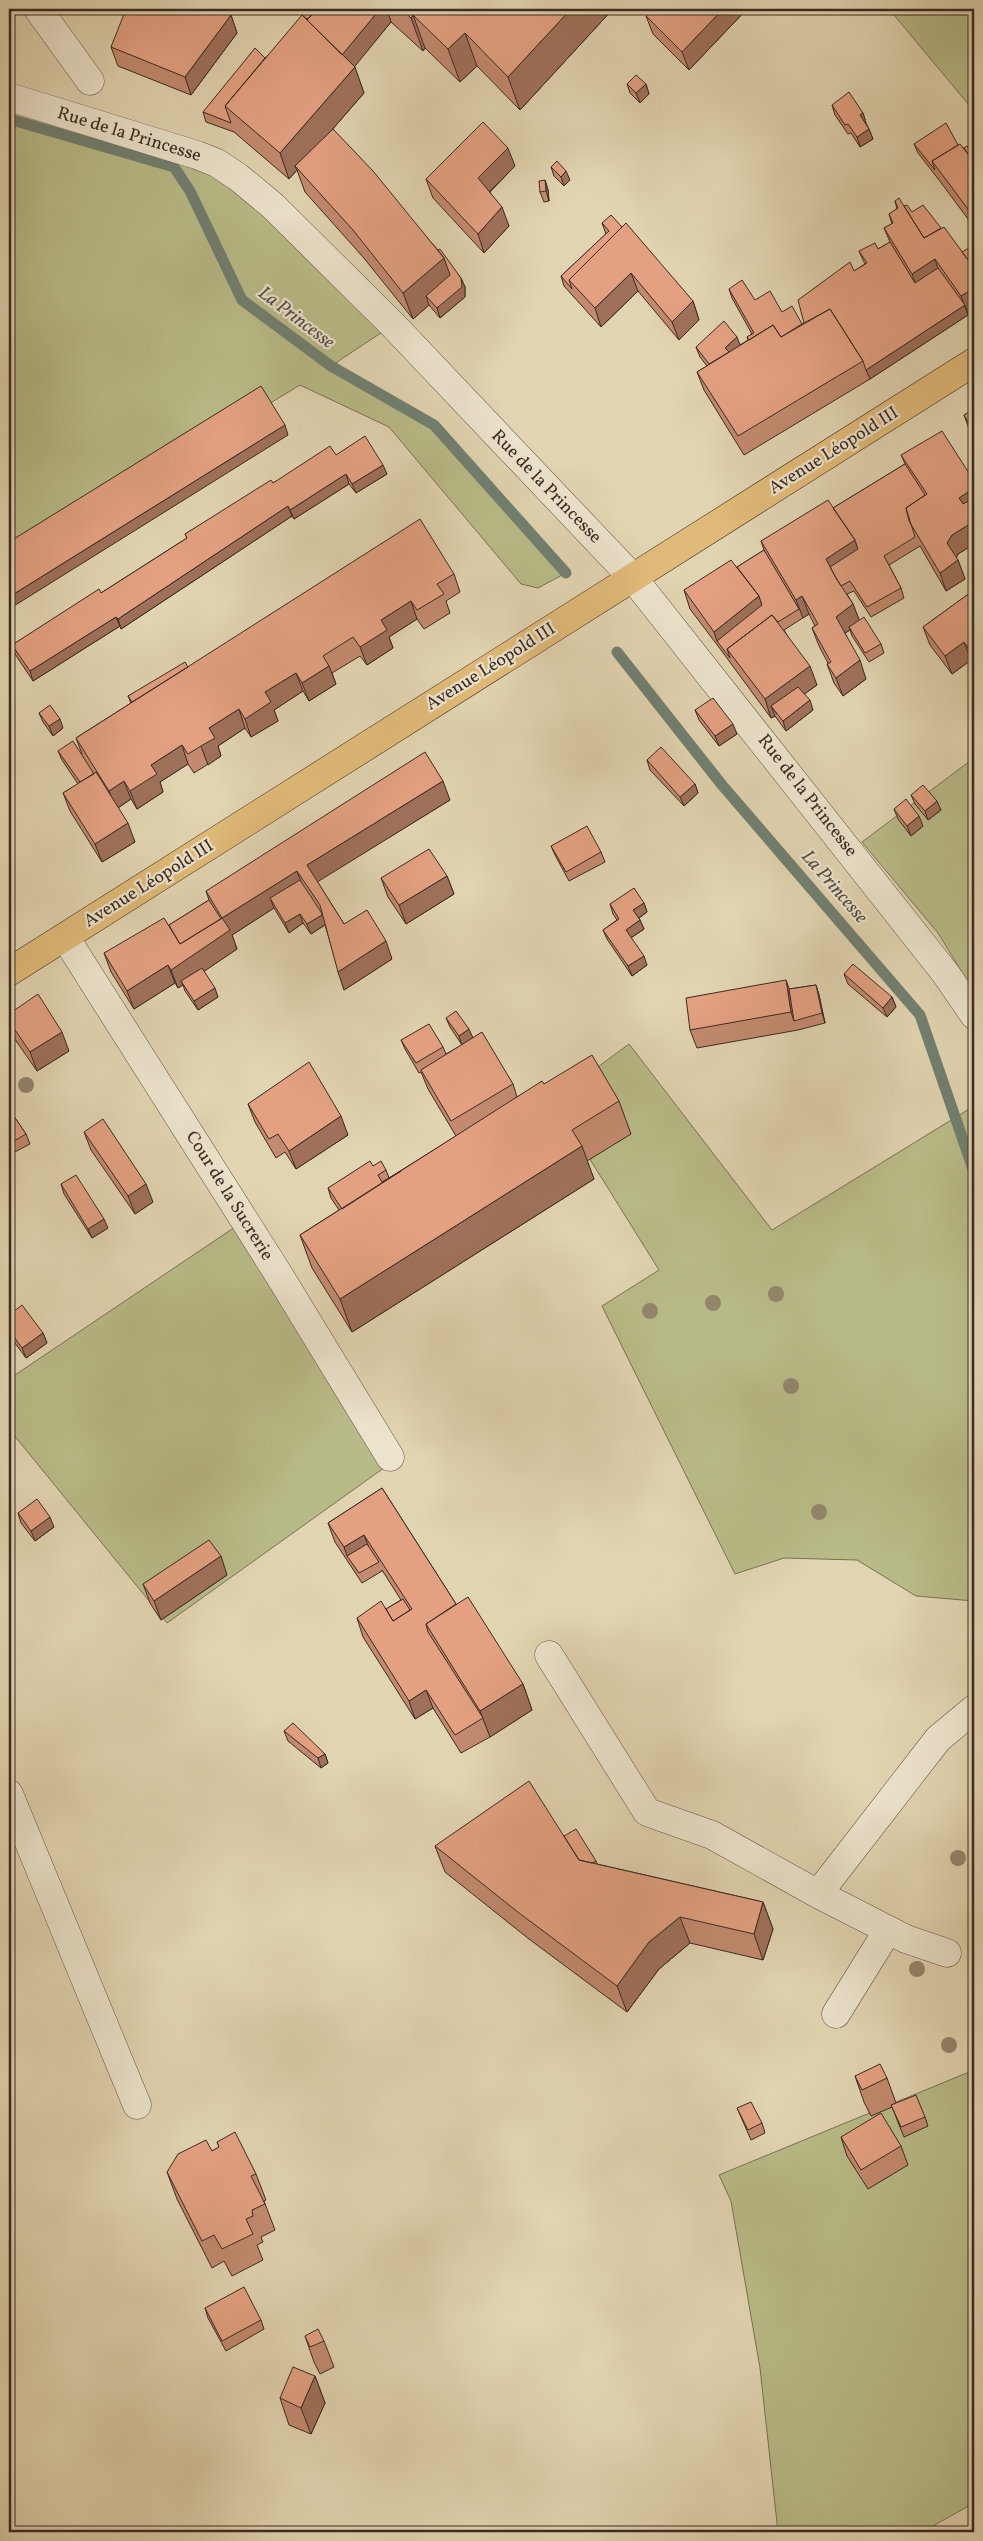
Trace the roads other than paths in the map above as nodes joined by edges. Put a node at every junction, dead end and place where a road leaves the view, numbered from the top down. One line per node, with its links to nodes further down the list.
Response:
1 (38, 9): 2 (street)
2 (90, 81)
3 (9, 97): 5 (street, Rue de la Princesse)
4 (974, 362): 5 (main road, Avenue Léopold III)
5 (634, 578): 6 (main road, Avenue Léopold III); 8 (street, Rue de la Princesse)
6 (65, 937): 7 (main road, Avenue Léopold III); 9 (street, Cour de la Sucrerie)
7 (9, 972)
8 (974, 1015)
9 (390, 1457)
10 (549, 1655): 13 (street)
11 (974, 1709): 13 (street)
12 (9, 1794): 17 (street)
13 (818, 1894): 14 (street)
14 (888, 1930): 15 (street); 16 (street)
15 (947, 1953)
16 (836, 2014)
17 (137, 2104)

